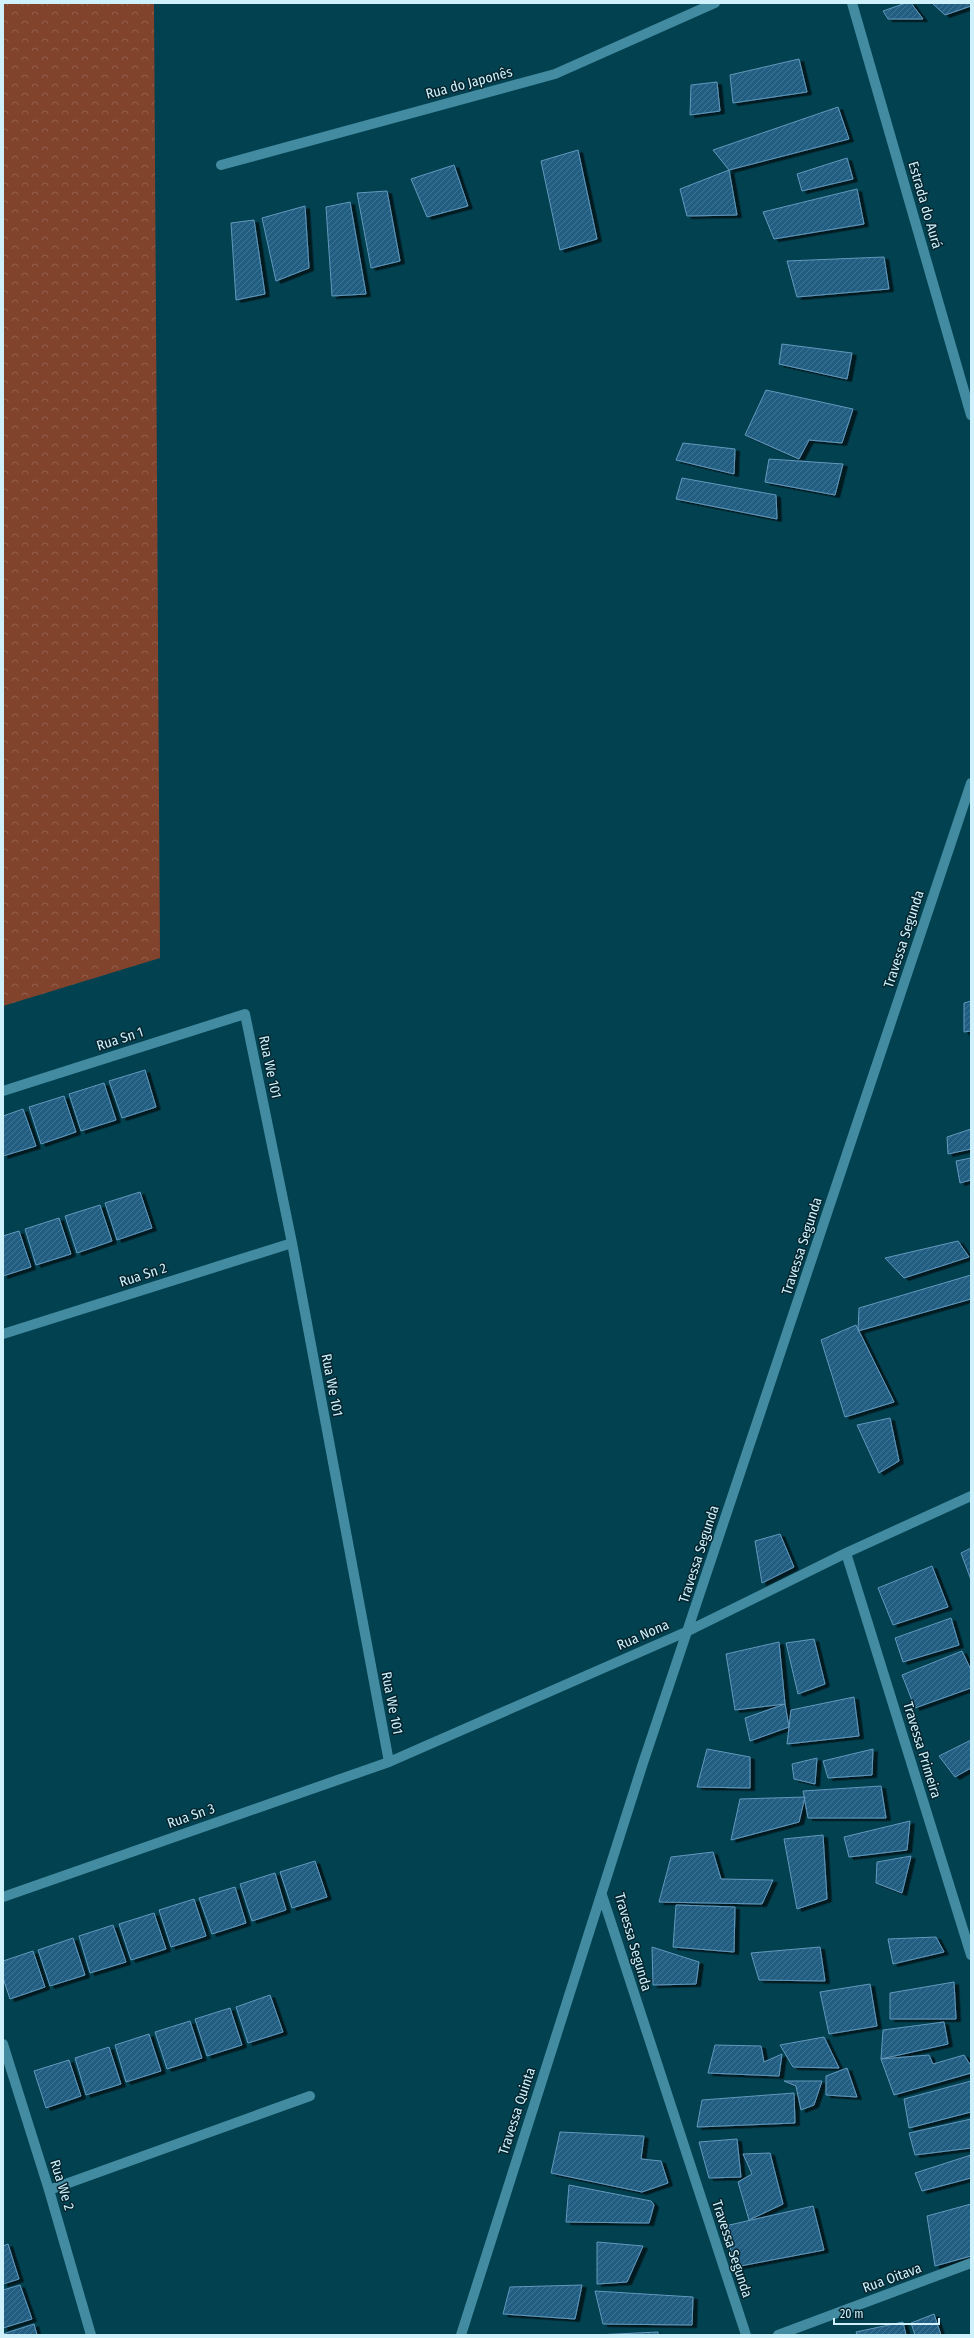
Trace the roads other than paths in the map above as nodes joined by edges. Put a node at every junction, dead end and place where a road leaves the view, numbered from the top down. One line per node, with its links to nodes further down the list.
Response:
1 (715, 3): 3 (street, Rua do Japonês)
2 (852, 3): 4 (street, Estrada do Aurá)
3 (221, 165)
4 (971, 414)
5 (971, 783): 12 (street, Travessa Segunda)
6 (245, 1014): 7 (street, Rua Sn 1); 8 (street, Rua We 101)
7 (3, 1091)
8 (292, 1242): 9 (street, Rua Sn 2); 13 (street, Rua We 101)
9 (3, 1334)
10 (971, 1496): 11 (street, Rua Nona)
11 (846, 1553): 12 (street, Rua Nona); 16 (street, Travessa Primeira)
12 (688, 1631): 13 (street, Rua Nona); 14 (street, Travessa Segunda)
13 (389, 1762): 15 (street, Rua Sn 3)
14 (602, 1895): 22 (street, Travessa Quinta); 23 (street, Travessa Segunda)
15 (3, 1897)
16 (971, 1955)
17 (3, 2044): 19 (street, Rua We 2)
18 (310, 2096): 19 (street)
19 (49, 2190): 21 (street, Rua We 2)
20 (971, 2264): 24 (street, Rua Oitava)
21 (91, 2335)
22 (460, 2335)
23 (746, 2335)
24 (778, 2335)

